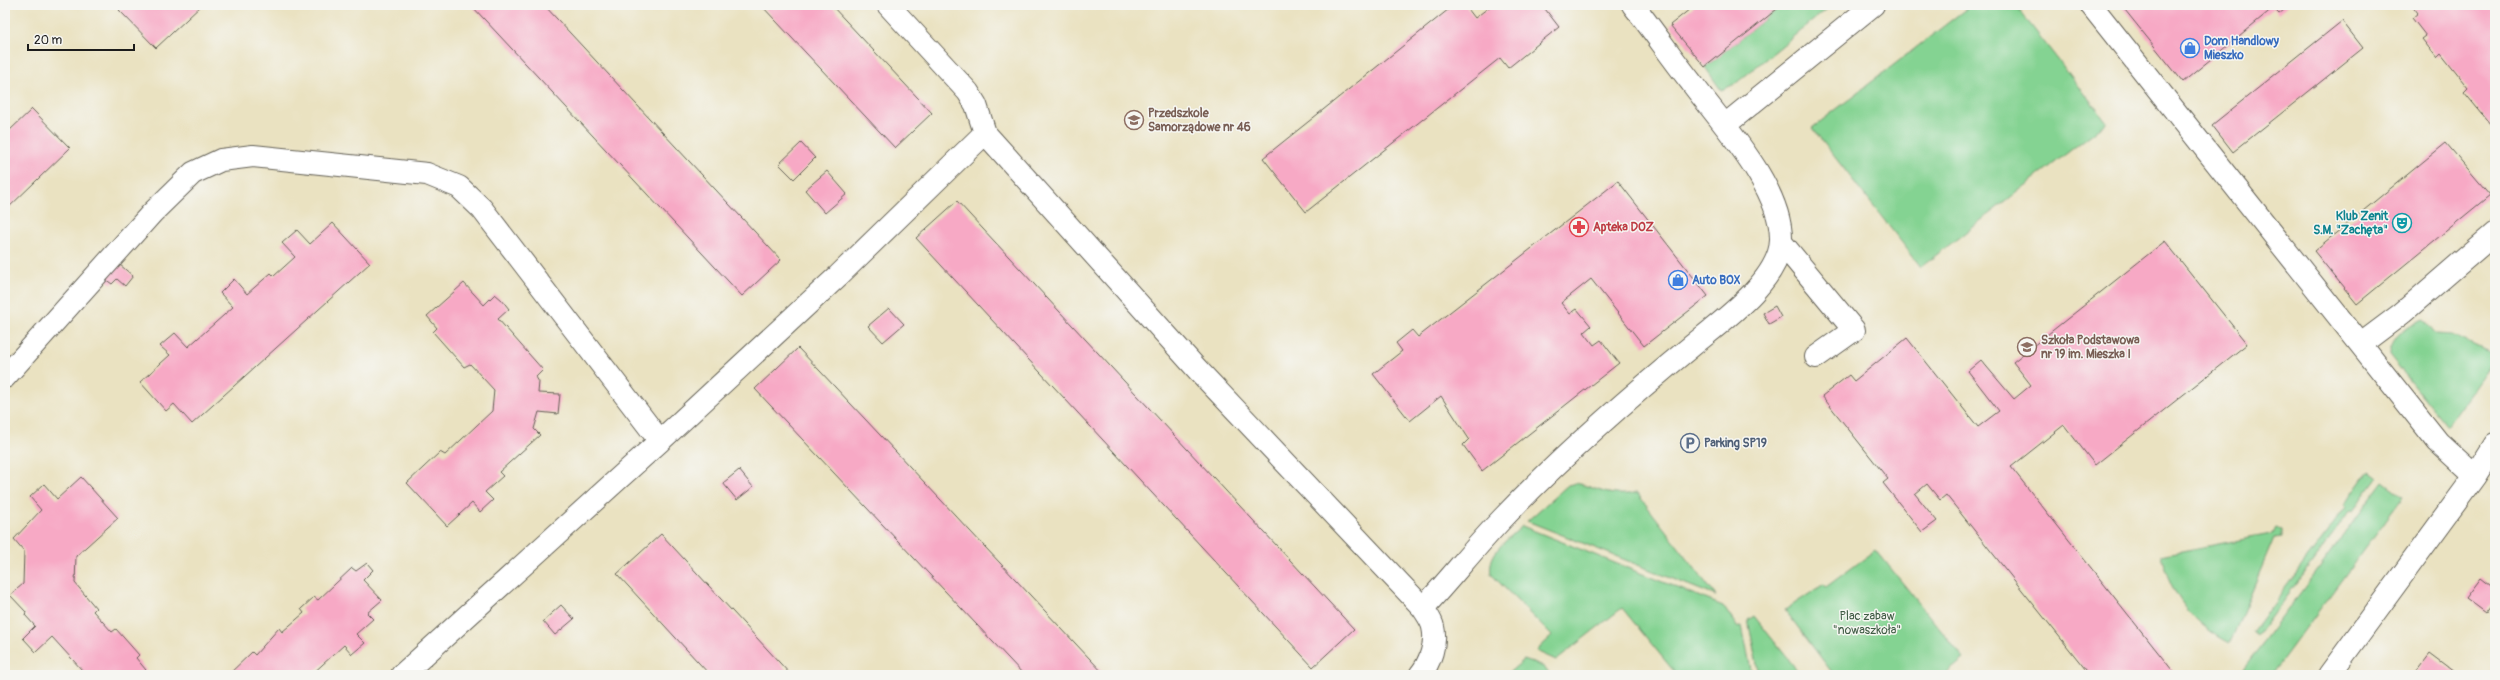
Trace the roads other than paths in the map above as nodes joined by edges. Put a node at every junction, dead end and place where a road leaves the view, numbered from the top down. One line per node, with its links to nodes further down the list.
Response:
1 (888, 5): 6 (lane)
2 (1633, 5): 5 (lane)
3 (1873, 5): 5 (lane)
4 (2091, 5): 9 (lane)
5 (1725, 125): 8 (lane)
6 (985, 133): 12 (lane); 15 (lane)
7 (2495, 233): 9 (lane)
8 (1781, 242): 10 (lane); 15 (lane)
9 (2361, 344): 14 (lane)
10 (1816, 357)
11 (5, 377): 12 (lane)
12 (660, 441): 16 (lane)
13 (2495, 444): 14 (lane)
14 (2474, 476): 18 (lane)
15 (1423, 608): 17 (lane)
16 (402, 675)
17 (1420, 675)
18 (2329, 675)

